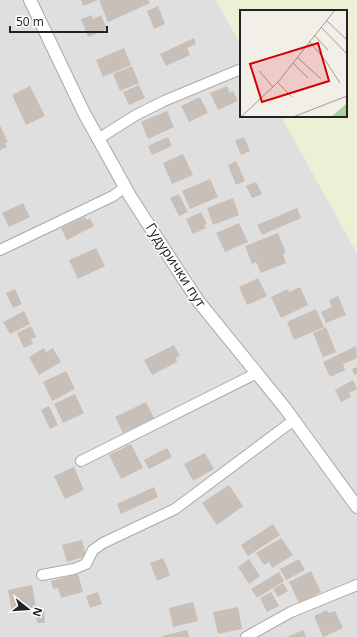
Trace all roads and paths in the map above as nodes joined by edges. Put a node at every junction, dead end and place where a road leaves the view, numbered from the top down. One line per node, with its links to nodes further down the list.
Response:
1 (30, 0): 3 (street, Гудурички пут)
2 (240, 68): 3 (street)
3 (98, 139): 4 (street, Гудурички пут)
4 (125, 187): 5 (street); 6 (street, Гудурички пут)
5 (0, 250)
6 (257, 374): 7 (street, Гудурички пут); 8 (street)
7 (294, 420): 9 (street, Гудурички пут); 10 (street)
8 (81, 462)
9 (357, 507)
10 (42, 575)
11 (357, 585): 12 (street)
12 (246, 637)

